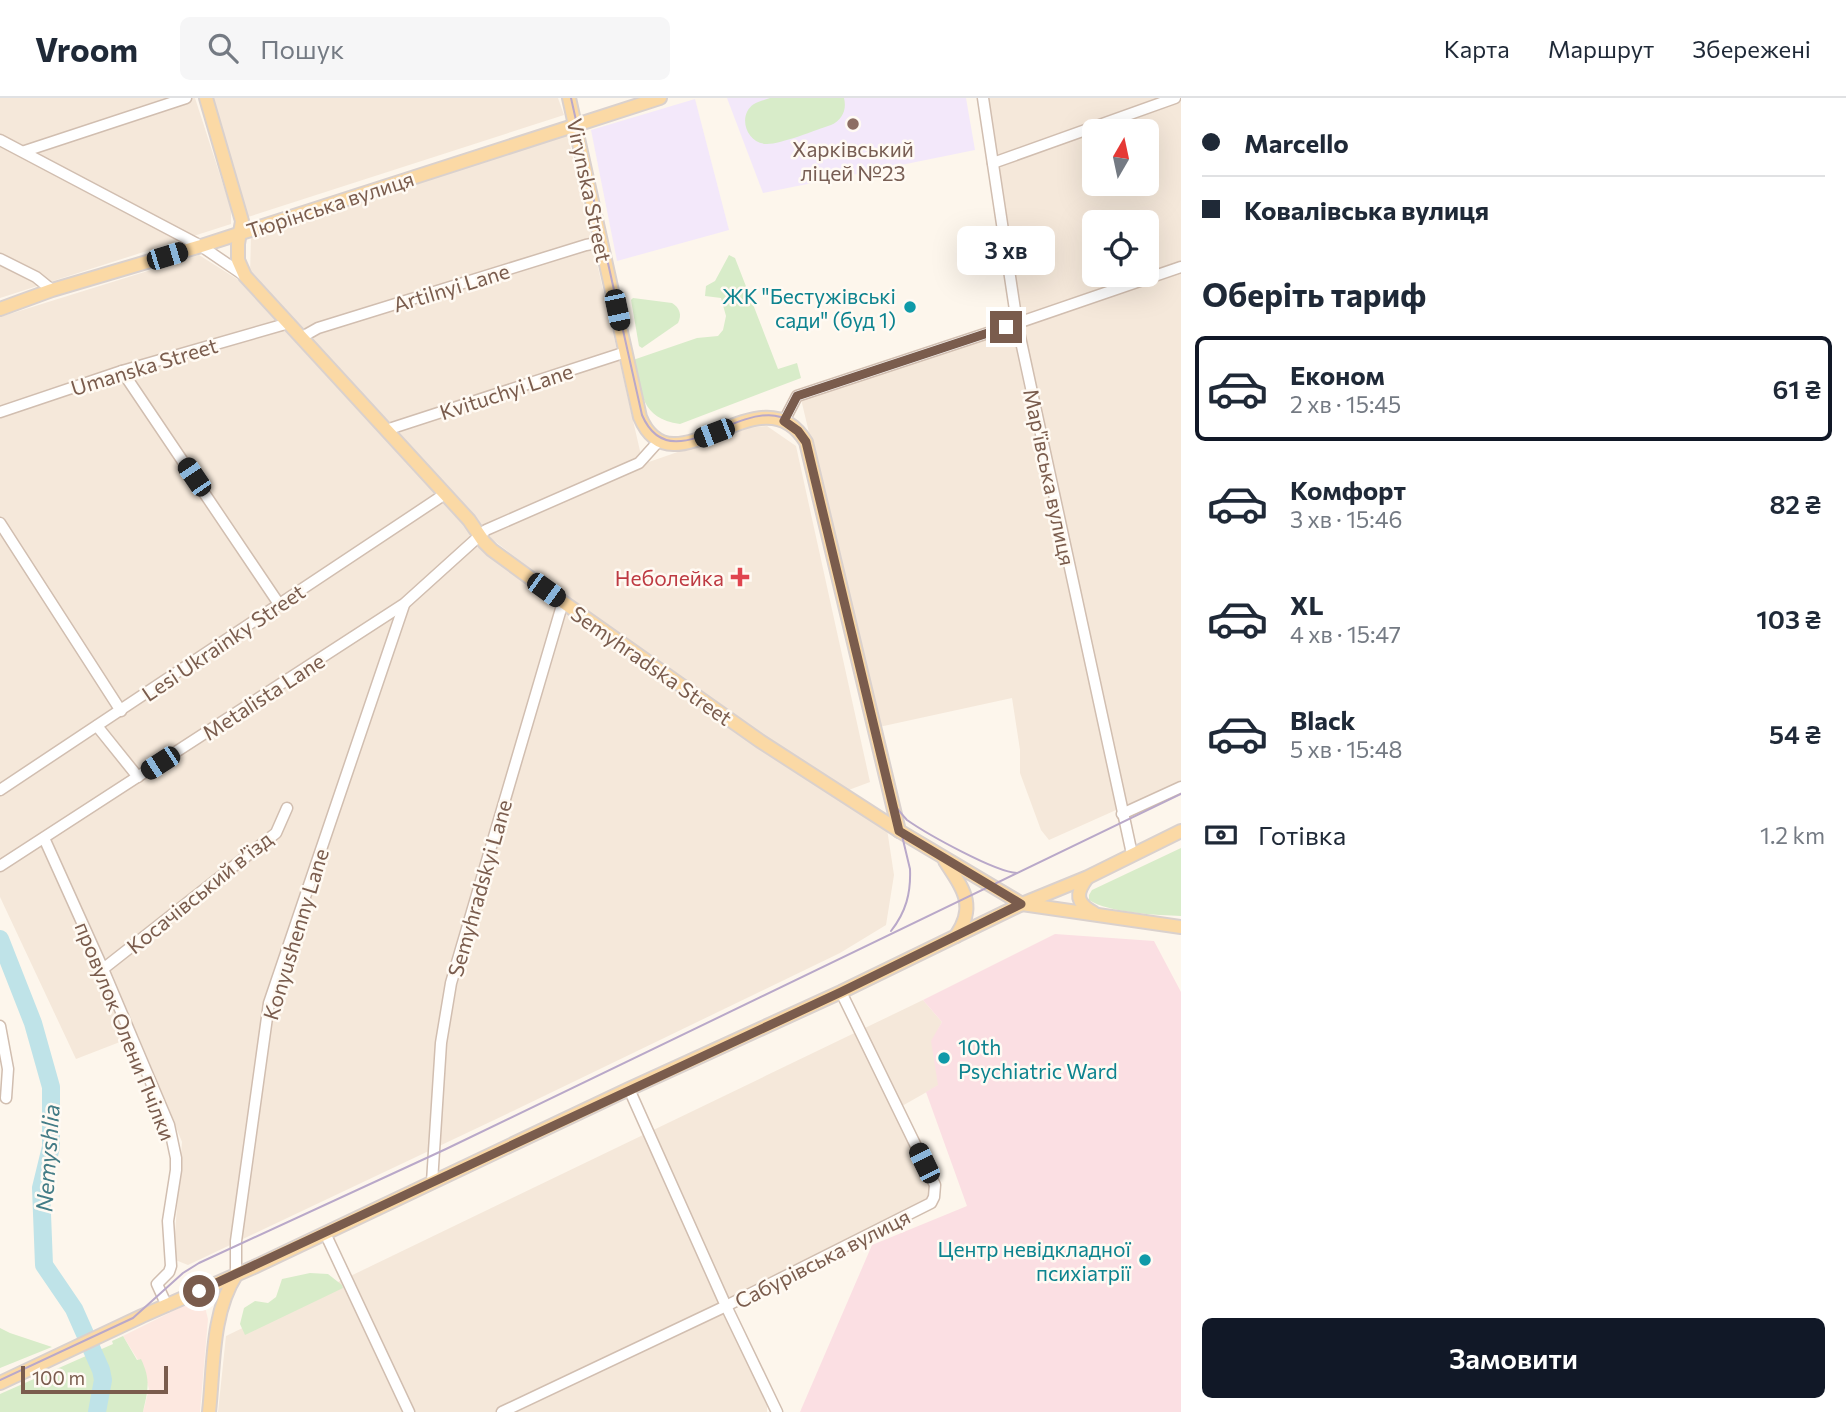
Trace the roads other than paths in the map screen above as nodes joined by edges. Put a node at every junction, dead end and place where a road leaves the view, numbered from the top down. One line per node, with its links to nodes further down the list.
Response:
1 (186, 98): 9 (street)
2 (206, 98): 11 (main road)
3 (569, 98): 7 (main road, Virynska Street)
4 (660, 98): 7 (main road, Тюрінська вулиця)
5 (983, 98): 10 (street, Мар'ївська вулиця)
6 (1175, 98): 10 (street)
7 (576, 125): 11 (main road, Тюрінська вулиця); 12 (main road, Virynska Street)
8 (0, 139): 9 (street, Semyhradska Street)
9 (25, 151): 13 (street, Semyhradska Street)
10 (993, 163): 20 (street, Мар'ївська вулиця)
11 (240, 233): 13 (main road, Тюрінська вулиця); 16 (main road)
12 (602, 242): 21 (street, Artilnyi Lane); 22 (main road, Virynska Street)
13 (201, 246): 16 (street, Semyhradska Street); 17 (main road, Тюрінська вулиця)
14 (0, 258): 17 (street)
15 (1181, 267): 20 (street)
16 (246, 276): 19 (main road, Semyhradska Street)
17 (52, 290): 18 (main road, Тюрінська вулиця)
18 (0, 309)
19 (289, 323): 21 (main road, Semyhradska Street); 23 (street, Umanska Street)
20 (1017, 323): 25 (street); 40 (street, Мар'ївська вулиця)
21 (302, 337): 26 (main road, Semyhradska Street)
22 (626, 352): 26 (street, Kvituchyi Lane); 27 (main road, Virynska Street)
23 (122, 371): 24 (street, Umanska Street); 32 (street)
24 (0, 412)
25 (784, 421): 27 (main road); 41 (main road)
26 (386, 430): 28 (main road, Semyhradska Street)
27 (658, 440): 30 (street, Metalista Lane)
28 (445, 494): 30 (main road, Semyhradska Street); 32 (street, Lesi Ukrainky Street)
29 (0, 523): 34 (street)
30 (479, 536): 31 (main road, Semyhradska Street); 33 (street, Metalista Lane)
31 (563, 602): 41 (main road, Semyhradska Street); 57 (street, Semyhradskyi Lane)
32 (279, 604): 34 (street, Lesi Ukrainky Street)
33 (404, 604): 36 (street, Metalista Lane); 59 (street, Konyushenny Lane)
34 (121, 710): 35 (street, Lesi Ukrainky Street)
35 (97, 726): 36 (street); 38 (street, Lesi Ukrainky Street)
36 (138, 777): 43 (street, Metalista Lane)
37 (1181, 787): 40 (street)
38 (0, 790)
39 (287, 808): 52 (street, Косачівський в’їзд)
40 (1122, 814): 44 (street, Мар'ївська вулиця)
41 (899, 831): 45 (main road, Semyhradska Street)
42 (1181, 831): 44 (main road)
43 (44, 838): 46 (street, Metalista Lane); 52 (street, провулок Олени Пчілки)
44 (1132, 854): 47 (main road)
45 (943, 858): 48 (main road, Semyhradska Street); 51 (main road)
46 (0, 866)
47 (1088, 877): 48 (main road); 49 (main road)
48 (1021, 904): 49 (main road); 51 (main road)
49 (1097, 915): 50 (main road)
50 (1181, 927)
51 (955, 937): 53 (main road)
52 (103, 970): 60 (street, провулок Олени Пчілки)
53 (841, 992): 55 (main road); 61 (street, Сабурівська вулиця)
54 (0, 1026): 56 (street)
55 (629, 1089): 57 (main road); 61 (street)
56 (6, 1098)
57 (432, 1182): 58 (main road)
58 (325, 1233): 59 (main road); 65 (street)
59 (236, 1274): 60 (main road); 64 (main road)
60 (167, 1306): 62 (main road)
61 (726, 1306): 63 (street); 66 (street, Сабурівська вулиця)
62 (0, 1383)
63 (777, 1410)
64 (209, 1412)
65 (409, 1412)
66 (502, 1412)

